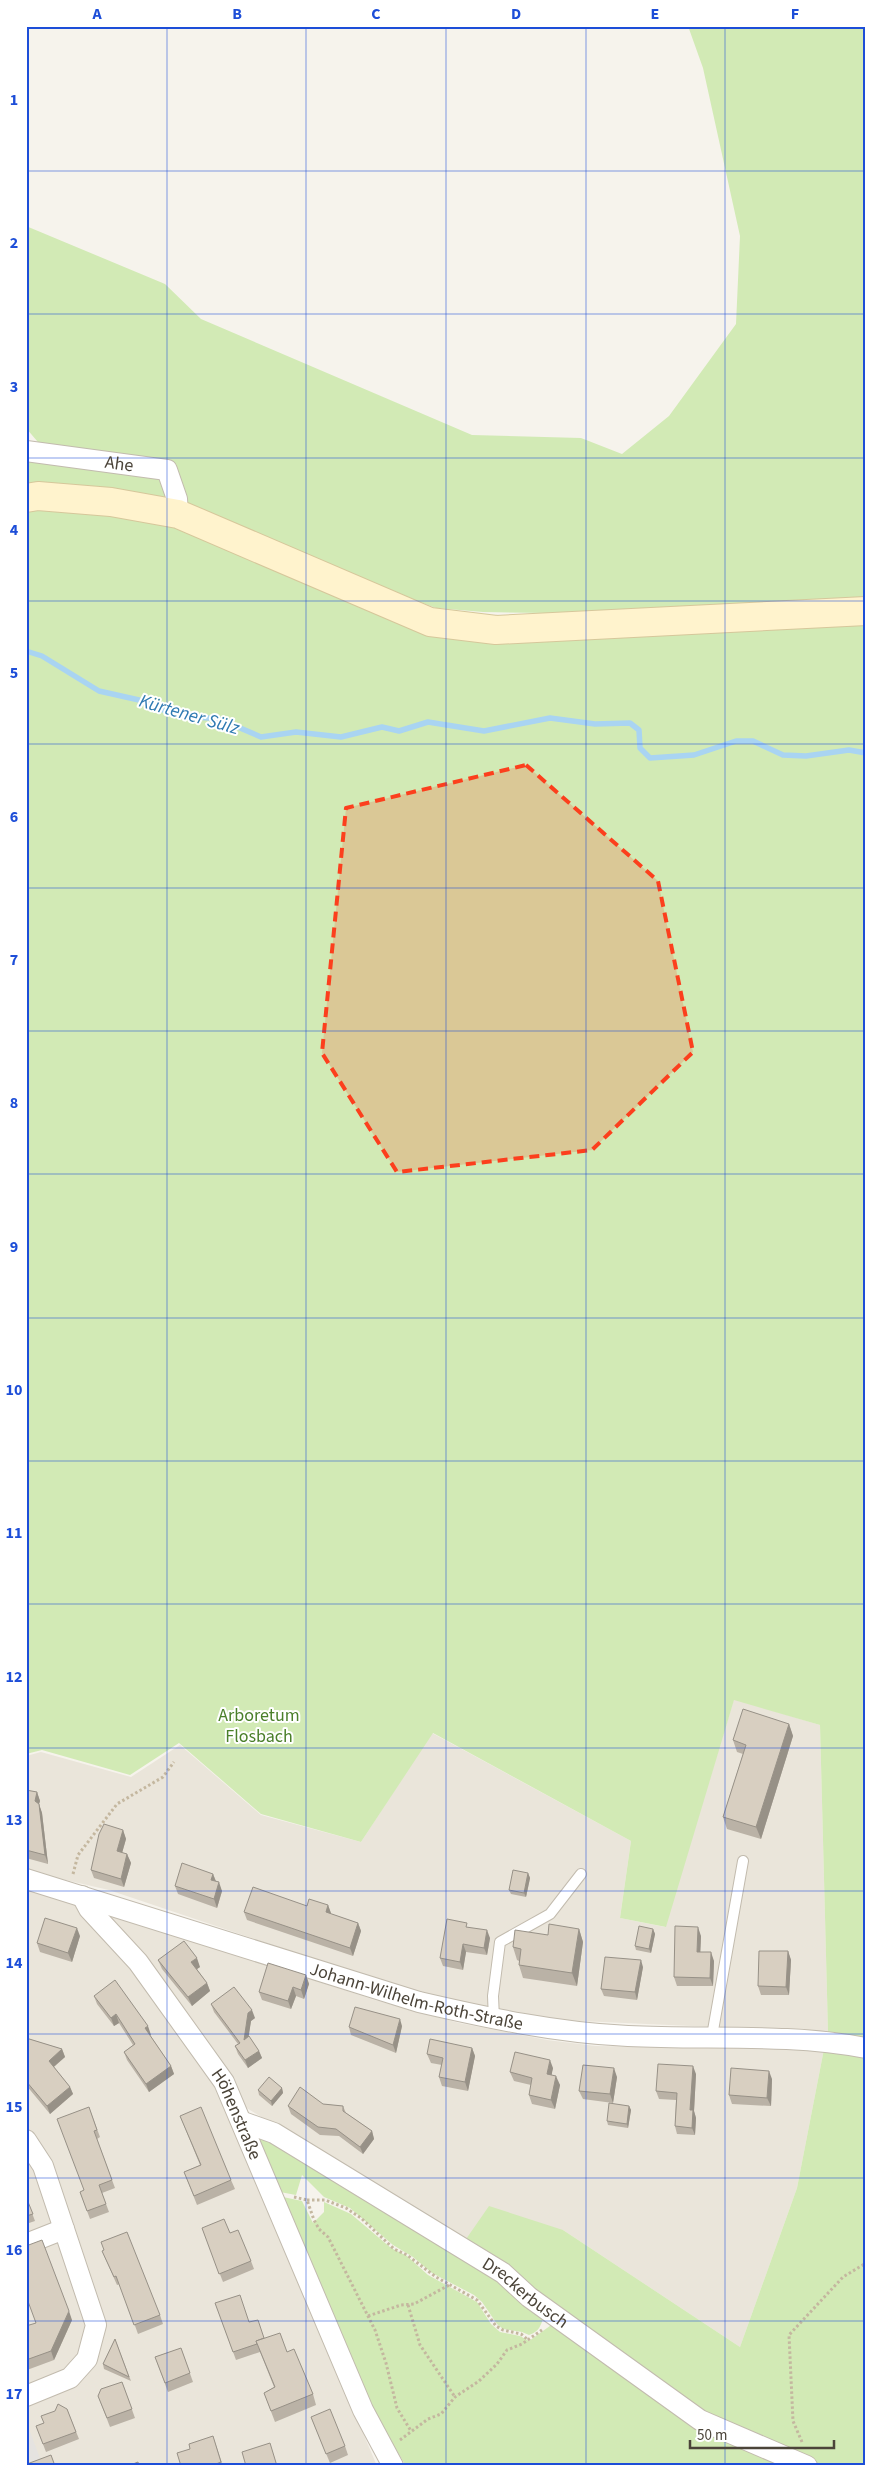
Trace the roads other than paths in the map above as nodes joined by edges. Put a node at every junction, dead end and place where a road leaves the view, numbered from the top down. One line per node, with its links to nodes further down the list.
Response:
1 (26, 451): 3 (street, Ahe)
2 (26, 498): 3 (main road)
3 (178, 514): 4 (main road)
4 (866, 611)
5 (743, 1861): 10 (lane)
6 (581, 1874): 9 (lane)
7 (26, 1879): 8 (street, Johann-Wilhelm-Roth-Straße)
8 (75, 1894): 9 (street, Johann-Wilhelm-Roth-Straße); 12 (street, Höhenstraße)
9 (494, 2018): 10 (street, Johann-Wilhelm-Roth-Straße)
10 (712, 2036): 11 (street, Johann-Wilhelm-Roth-Straße)
11 (866, 2048)
12 (243, 2122): 17 (street, Dreckerbusch); 18 (street, Höhenstraße)
13 (26, 2140): 14 (street)
14 (64, 2229): 15 (street); 16 (street)
15 (26, 2244)
16 (26, 2396)
17 (806, 2457)
18 (387, 2461)

